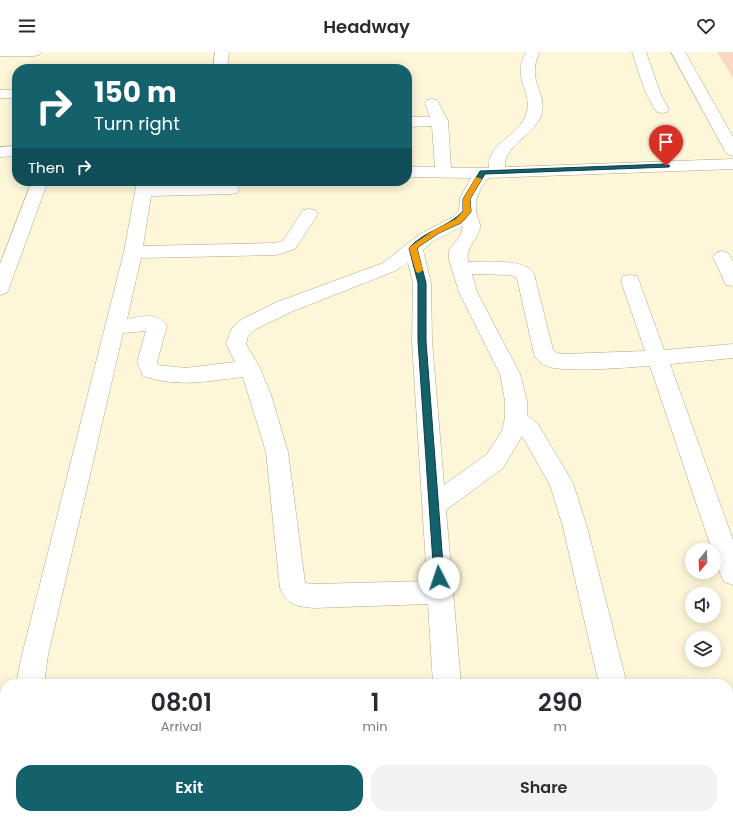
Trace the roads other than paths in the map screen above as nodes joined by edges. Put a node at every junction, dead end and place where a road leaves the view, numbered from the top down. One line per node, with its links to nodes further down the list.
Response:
1 (0, 52): 6 (street)
2 (222, 52): 7 (street)
3 (533, 52): 20 (street)
4 (639, 52): 11 (street)
5 (678, 52): 15 (street)
6 (37, 56)
7 (221, 64)
8 (0, 94): 9 (street)
9 (12, 94)
10 (432, 103): 12 (street)
11 (662, 109)
12 (440, 121): 13 (street); 18 (street)
13 (412, 122)
14 (12, 151): 16 (street)
15 (733, 151)
16 (0, 152)
17 (733, 164): 20 (street)
18 (443, 171): 19 (street); 20 (street)
19 (412, 172)
20 (490, 172): 24 (street)
21 (38, 186): 32 (street)
22 (144, 186): 23 (street); 27 (street)
23 (231, 189)
24 (467, 212): 26 (street); 29 (street)
25 (309, 214): 27 (street)
26 (413, 248): 36 (street); 38 (street)
27 (133, 252): 33 (street)
28 (722, 257): 30 (street)
29 (461, 268): 35 (street); 37 (street)
30 (733, 280)
31 (630, 281): 35 (street)
32 (0, 288)
33 (114, 327): 36 (street); 41 (street)
34 (733, 352): 35 (street)
35 (658, 358): 39 (street)
36 (250, 368): 40 (street)
37 (516, 418): 38 (street); 43 (street)
38 (434, 506): 40 (street)
39 (733, 574)
40 (440, 592): 42 (street)
41 (31, 679)
42 (447, 679)
43 (612, 679)

